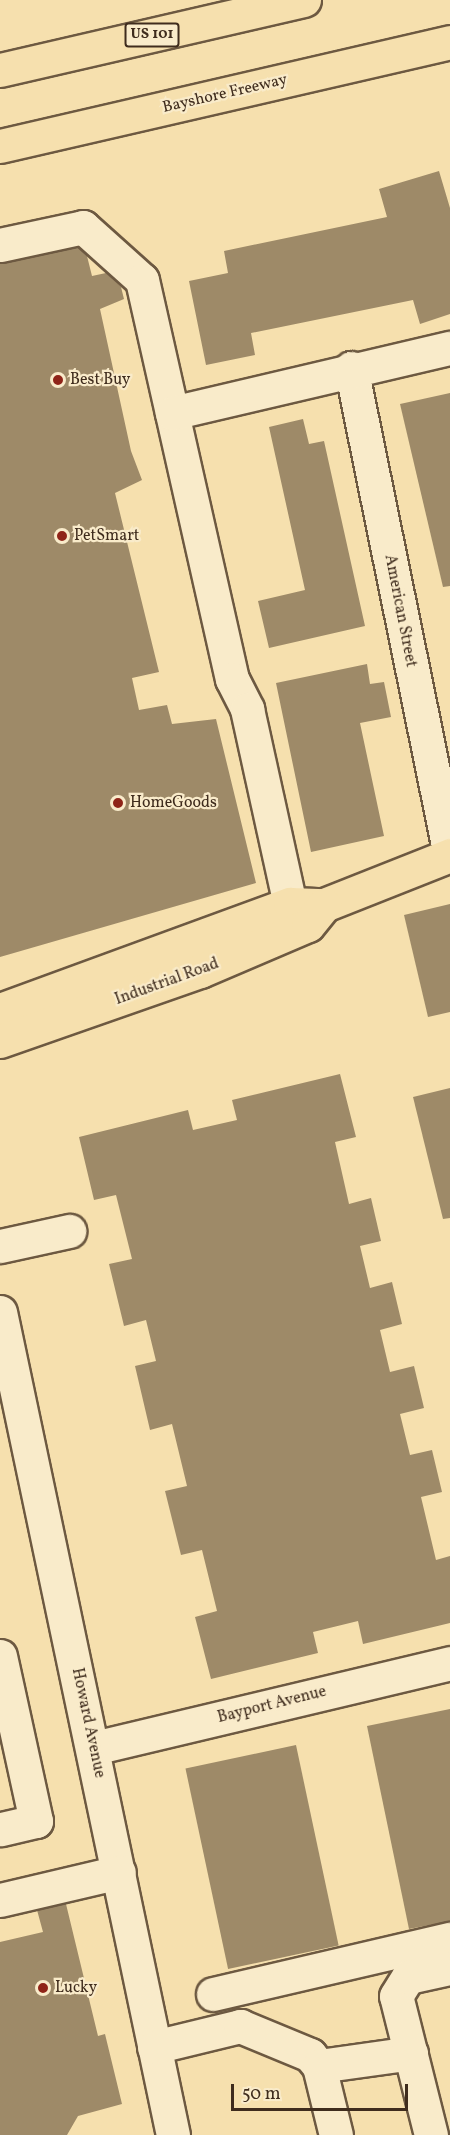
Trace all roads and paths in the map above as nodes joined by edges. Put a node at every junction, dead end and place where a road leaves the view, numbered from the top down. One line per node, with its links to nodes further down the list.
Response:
1 (304, 0): 3 (main road, US 101)
2 (450, 42): 4 (main road, Bayshore Freeway)
3 (0, 70)
4 (227, 93): 5 (main road, Bayshore Freeway); 6 (main road)
5 (0, 146)
6 (0, 160)
7 (0, 245): 10 (street)
8 (450, 348): 9 (street)
9 (351, 368): 10 (street); 11 (street, American Street)
10 (172, 412): 12 (street)
11 (450, 855): 13 (main road, Industrial Road)
12 (290, 904): 13 (main road, Industrial Road); 14 (main road, Industrial Road)
13 (324, 904): 15 (main road, Industrial Road)
14 (0, 1010)
15 (0, 1041)
16 (69, 1232): 17 (street)
17 (0, 1246)
18 (0, 1312): 21 (street, Howard Avenue)
19 (0, 1656): 22 (street)
20 (450, 1663): 21 (street, Bayport Avenue)
21 (94, 1748): 23 (street, Howard Avenue)
22 (0, 1829)
23 (119, 1872): 24 (street); 28 (street, Howard Avenue)
24 (0, 1900)
25 (450, 1939): 27 (street)
26 (450, 1968): 29 (street)
27 (213, 1994)
28 (154, 2047): 30 (street); 31 (street, Howard Avenue)
29 (411, 2053): 30 (street); 33 (street)
30 (320, 2066): 32 (street)
31 (173, 2135)
32 (336, 2135)
33 (431, 2135)

